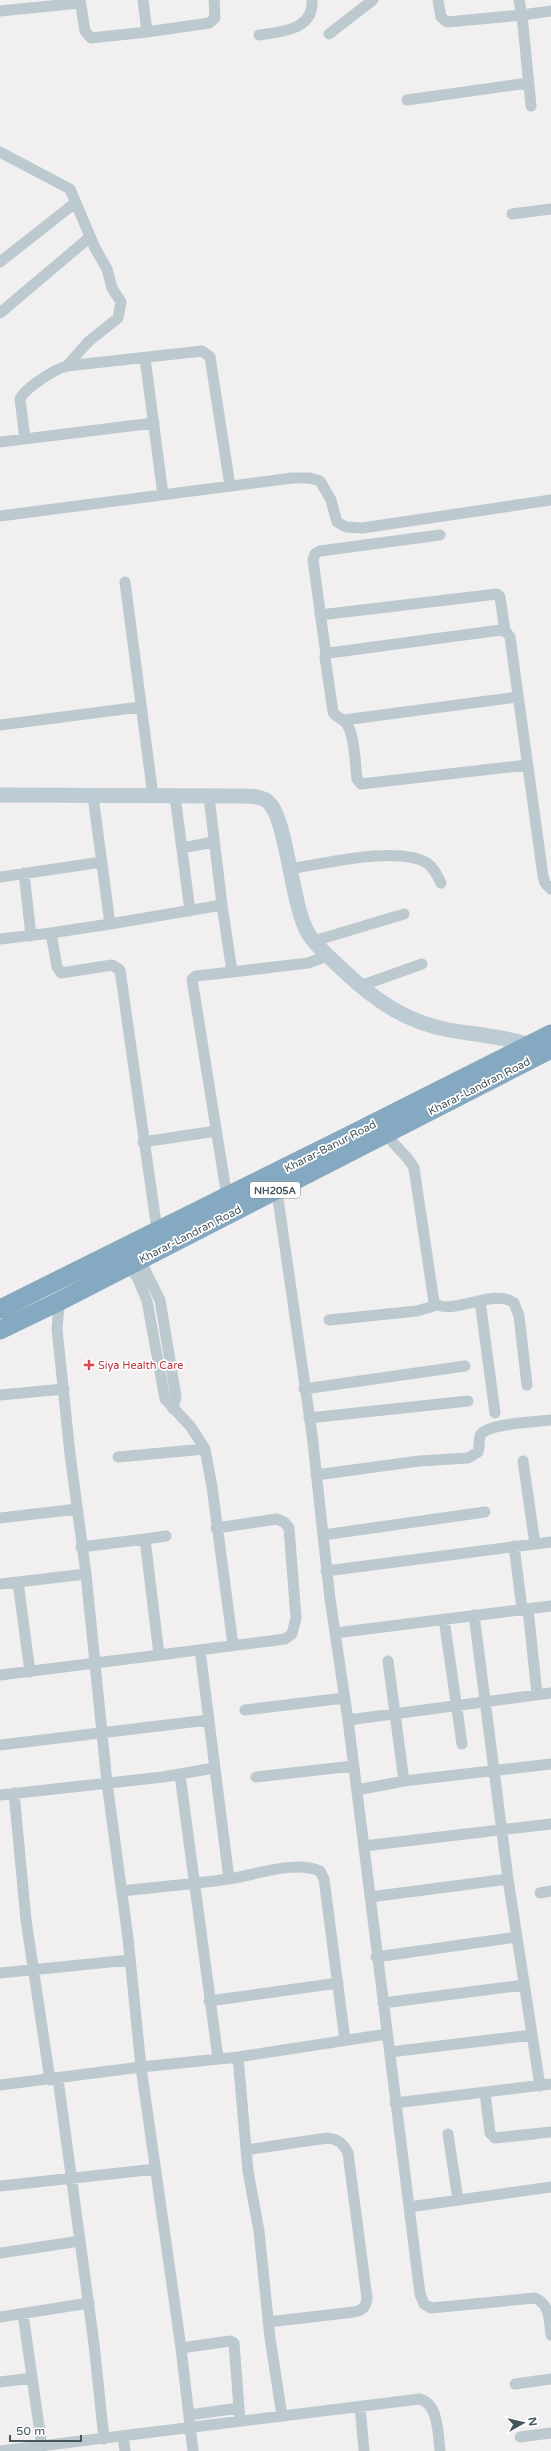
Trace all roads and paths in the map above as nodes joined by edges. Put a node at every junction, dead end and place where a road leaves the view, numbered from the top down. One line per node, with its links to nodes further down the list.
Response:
1 (143, 0): 11 (street)
2 (214, 0): 11 (street)
3 (312, 0): 13 (street)
4 (373, 0): 12 (street)
5 (438, 0): 10 (street)
6 (519, 0): 10 (street)
7 (80, 1): 8 (street); 11 (street)
8 (0, 11)
9 (551, 11): 10 (street)
10 (522, 15): 14 (street)
11 (147, 32)
12 (328, 34)
13 (259, 35)
14 (528, 83): 15 (street); 16 (street)
15 (407, 100)
16 (531, 106)
17 (0, 152): 18 (street)
18 (76, 203): 21 (street); 22 (street)
19 (551, 209): 20 (street)
20 (512, 214)
21 (90, 237): 23 (street); 25 (street)
22 (0, 262)
23 (0, 313)
24 (146, 358): 25 (street); 26 (street); 29 (street)
25 (67, 366): 27 (street)
26 (154, 423): 27 (street); 30 (street)
27 (25, 439): 28 (street)
28 (0, 442)
29 (230, 486): 30 (street); 31 (street)
30 (163, 495): 32 (street)
31 (551, 500)
32 (0, 516)
33 (440, 535): 35 (street)
34 (125, 582): 39 (street)
35 (320, 615): 36 (street); 37 (street)
36 (505, 631): 37 (street); 38 (street)
37 (326, 655): 40 (street)
38 (518, 697): 40 (street); 42 (street)
39 (140, 707): 41 (street); 45 (street)
40 (344, 720): 42 (street)
41 (0, 725)
42 (527, 764): 55 (street)
43 (0, 795): 44 (street)
44 (94, 796): 45 (street); 50 (street)
45 (153, 796): 46 (street)
46 (175, 796): 47 (street); 49 (street)
47 (209, 797): 48 (street); 51 (street)
48 (214, 842): 49 (street); 56 (street)
49 (182, 848): 57 (street)
50 (102, 862): 52 (street); 59 (street)
51 (289, 869): 54 (street); 63 (street)
52 (24, 873): 53 (street); 61 (street)
53 (0, 877)
54 (440, 883)
55 (551, 889)
56 (222, 905): 57 (street); 66 (street)
57 (190, 911): 59 (street)
58 (404, 914): 63 (street)
59 (110, 924): 60 (street)
60 (51, 933): 61 (street); 72 (street)
61 (31, 936): 62 (street)
62 (0, 940)
63 (314, 941): 64 (street)
64 (328, 956): 66 (street); 67 (street)
65 (422, 964): 67 (street)
66 (232, 972): 70 (street)
67 (360, 986): 69 (street)
68 (551, 1034): 69 (highway, Kharar-Banur Road / NH205A)
69 (539, 1051): 71 (highway, Kharar-Landran Road / NH205A); 73 (highway, Kharar-Banur Road / NH205A)
70 (216, 1131): 72 (street); 74 (street)
71 (386, 1133): 73 (highway, Kharar-Landran Road / NH205A); 80 (street)
72 (143, 1142): 75 (street)
73 (275, 1182): 74 (highway, Kharar-Banur Road / NH205A); 76 (highway, Kharar-Landran Road / NH205A); 87 (street)
74 (227, 1197): 75 (highway, Kharar-Banur Road / NH205A)
75 (157, 1230): 77 (highway, Kharar-Banur Road / NH205A)
76 (134, 1262): 79 (highway, Kharar-Landran Road / NH205A); 93 (street)
77 (50, 1286): 79 (street); 81 (highway, Kharar-Banur Road / NH205A)
78 (480, 1301): 80 (street); 85 (street); 90 (street)
79 (58, 1302): 83 (highway, Kharar-Landran Road / NH205A); 86 (street)
80 (437, 1305): 82 (street)
81 (1, 1307)
82 (330, 1320)
83 (0, 1330)
84 (465, 1366): 87 (street)
85 (527, 1385)
86 (64, 1389): 88 (street); 97 (street)
87 (304, 1389): 91 (street)
88 (0, 1395)
89 (468, 1401): 91 (street)
90 (495, 1413)
91 (309, 1418): 96 (street)
92 (551, 1420): 96 (street)
93 (205, 1449): 94 (street); 100 (street)
94 (118, 1457)
95 (523, 1461): 105 (street)
96 (316, 1475): 101 (street)
97 (77, 1509): 99 (street); 107 (street)
98 (485, 1512): 101 (street)
99 (0, 1518)
100 (216, 1528): 117 (street); 117 (street)
101 (323, 1535): 108 (street)
102 (166, 1536): 103 (street)
103 (145, 1538): 107 (street); 119 (street)
104 (551, 1542): 105 (street)
105 (535, 1544): 106 (street)
106 (514, 1546): 108 (street); 113 (street)
107 (81, 1547): 109 (street)
108 (326, 1571): 116 (street)
109 (86, 1574): 110 (street); 121 (street)
110 (18, 1582): 111 (street); 122 (street)
111 (0, 1584)
112 (551, 1606): 113 (street)
113 (525, 1609): 114 (street); 125 (street)
114 (474, 1615): 115 (street); 127 (street)
115 (444, 1619): 116 (street); 128 (street)
116 (335, 1632): 126 (street)
117 (233, 1645): 118 (street)
118 (200, 1650): 119 (street); 131 (street)
119 (159, 1655): 121 (street)
120 (388, 1661): 130 (street)
121 (95, 1662): 122 (street); 133 (street)
122 (30, 1672): 123 (street)
123 (0, 1675)
124 (551, 1692): 125 (street)
125 (538, 1694): 127 (street)
126 (344, 1698): 129 (street); 132 (street)
127 (486, 1700): 128 (street); 139 (street)
128 (457, 1706): 130 (street); 134 (street)
129 (245, 1710)
130 (396, 1713): 132 (street); 142 (street)
131 (208, 1720): 133 (street); 138 (street)
132 (348, 1720): 137 (street)
133 (103, 1734): 135 (street); 143 (street)
134 (462, 1744)
135 (0, 1745)
136 (551, 1764): 139 (street)
137 (353, 1766): 141 (street); 144 (street)
138 (214, 1768): 140 (street); 150 (street)
139 (494, 1770): 142 (street); 148 (street)
140 (180, 1775): 143 (street); 152 (street)
141 (256, 1777)
142 (404, 1781): 144 (street)
143 (107, 1783): 145 (street); 153 (street)
144 (357, 1790): 149 (street)
145 (14, 1793): 146 (street); 158 (street)
146 (0, 1795)
147 (551, 1824): 148 (street)
148 (504, 1831): 149 (street); 151 (street)
149 (364, 1846): 154 (street)
150 (230, 1879): 152 (street); 160 (street)
151 (508, 1879): 154 (street); 155 (street)
152 (194, 1883): 153 (street); 162 (street)
153 (122, 1892): 157 (street)
154 (370, 1897): 156 (street)
155 (517, 1938): 156 (street); 161 (street)
156 (376, 1957): 163 (street)
157 (130, 1960): 158 (street); 170 (street)
158 (33, 1970): 159 (street); 171 (street)
159 (0, 1973)
160 (338, 1983): 162 (street); 166 (street)
161 (524, 1985): 163 (street); 165 (street)
162 (210, 2001): 169 (street)
163 (383, 2003): 164 (street)
164 (388, 2034): 166 (street); 167 (street)
165 (532, 2034): 167 (street); 174 (street)
166 (345, 2040): 168 (street)
167 (390, 2052): 176 (street)
168 (238, 2057): 169 (street); 179 (street)
169 (218, 2058): 170 (street)
170 (141, 2067): 171 (street); 180 (street)
171 (54, 2080): 173 (street); 181 (street)
172 (551, 2084): 174 (street)
173 (0, 2086)
174 (540, 2086): 175 (street)
175 (485, 2093): 176 (street); 177 (street)
176 (395, 2103): 185 (street)
177 (551, 2132)
178 (448, 2134): 184 (street)
179 (246, 2150): 191 (street); 191 (street)
180 (156, 2169): 181 (street); 193 (street)
181 (72, 2179): 182 (street); 186 (street)
182 (0, 2186)
183 (551, 2187): 184 (street)
184 (458, 2200): 185 (street)
185 (409, 2207): 192 (street)
186 (80, 2241): 187 (street); 188 (street)
187 (0, 2253)
188 (89, 2303): 189 (street); 206 (street)
189 (23, 2314): 190 (street); 194 (street)
190 (0, 2317)
191 (268, 2322): 200 (street)
192 (551, 2335)
193 (181, 2348): 199 (street); 201 (street)
194 (32, 2378): 196 (street); 207 (street)
195 (551, 2379): 197 (street)
196 (0, 2382)
197 (515, 2384)
198 (360, 2406): 200 (street); 212 (street); 213 (street)
199 (239, 2408): 201 (street); 202 (street)
200 (282, 2416): 202 (street)
201 (190, 2421): 202 (street); 204 (street); 211 (street)
202 (240, 2421)
203 (551, 2433): 205 (street)
204 (123, 2436): 206 (street); 210 (street)
205 (520, 2437)
206 (104, 2439): 208 (street)
207 (42, 2447): 208 (street); 209 (street)
208 (62, 2448)
209 (6, 2451)
210 (125, 2451)
211 (193, 2451)
212 (364, 2451)
213 (440, 2451)

